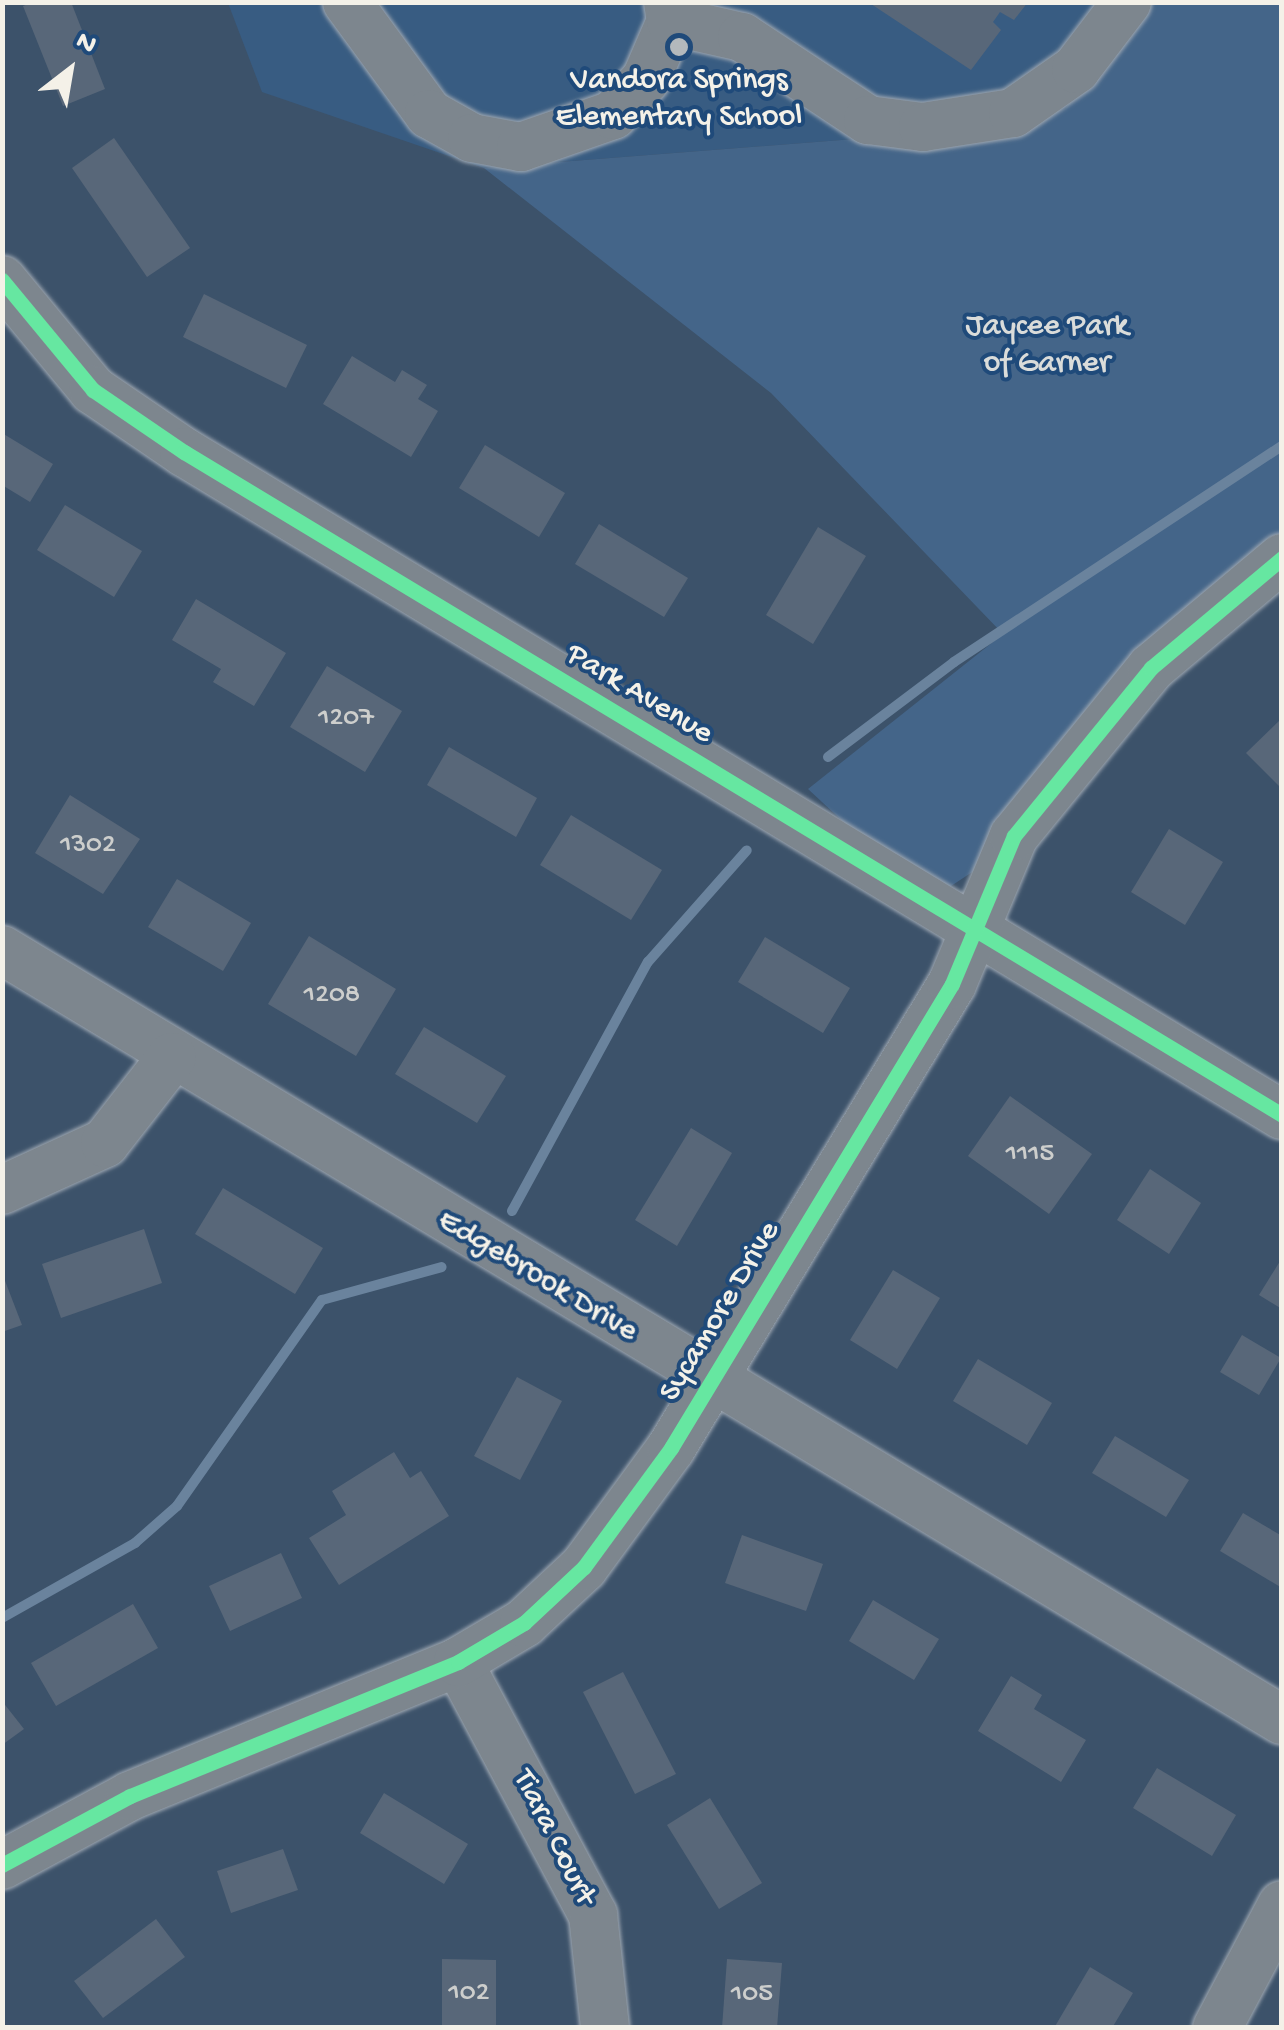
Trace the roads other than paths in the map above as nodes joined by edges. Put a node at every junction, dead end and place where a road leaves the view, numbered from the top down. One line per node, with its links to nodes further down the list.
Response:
1 (347, 2): 3 (street)
2 (1127, 2): 3 (street)
3 (669, 12)
4 (2, 280): 6 (street, Park Avenue)
5 (1282, 558): 6 (street, Sycamore Drive)
6 (971, 929): 9 (street, Park Avenue); 11 (street, Sycamore Drive)
7 (2, 950): 8 (street, Edgebrook Drive)
8 (172, 1057): 10 (street); 11 (street, Edgebrook Drive)
9 (1282, 1115)
10 (2, 1190)
11 (711, 1381): 12 (street, Sycamore Drive); 13 (street, Edgebrook Drive)
12 (458, 1662): 14 (street, Sycamore Drive); 16 (street, Tiara Court)
13 (1282, 1720)
14 (2, 1865)
15 (1282, 1905): 17 (street)
16 (605, 2028)
17 (1217, 2028)

